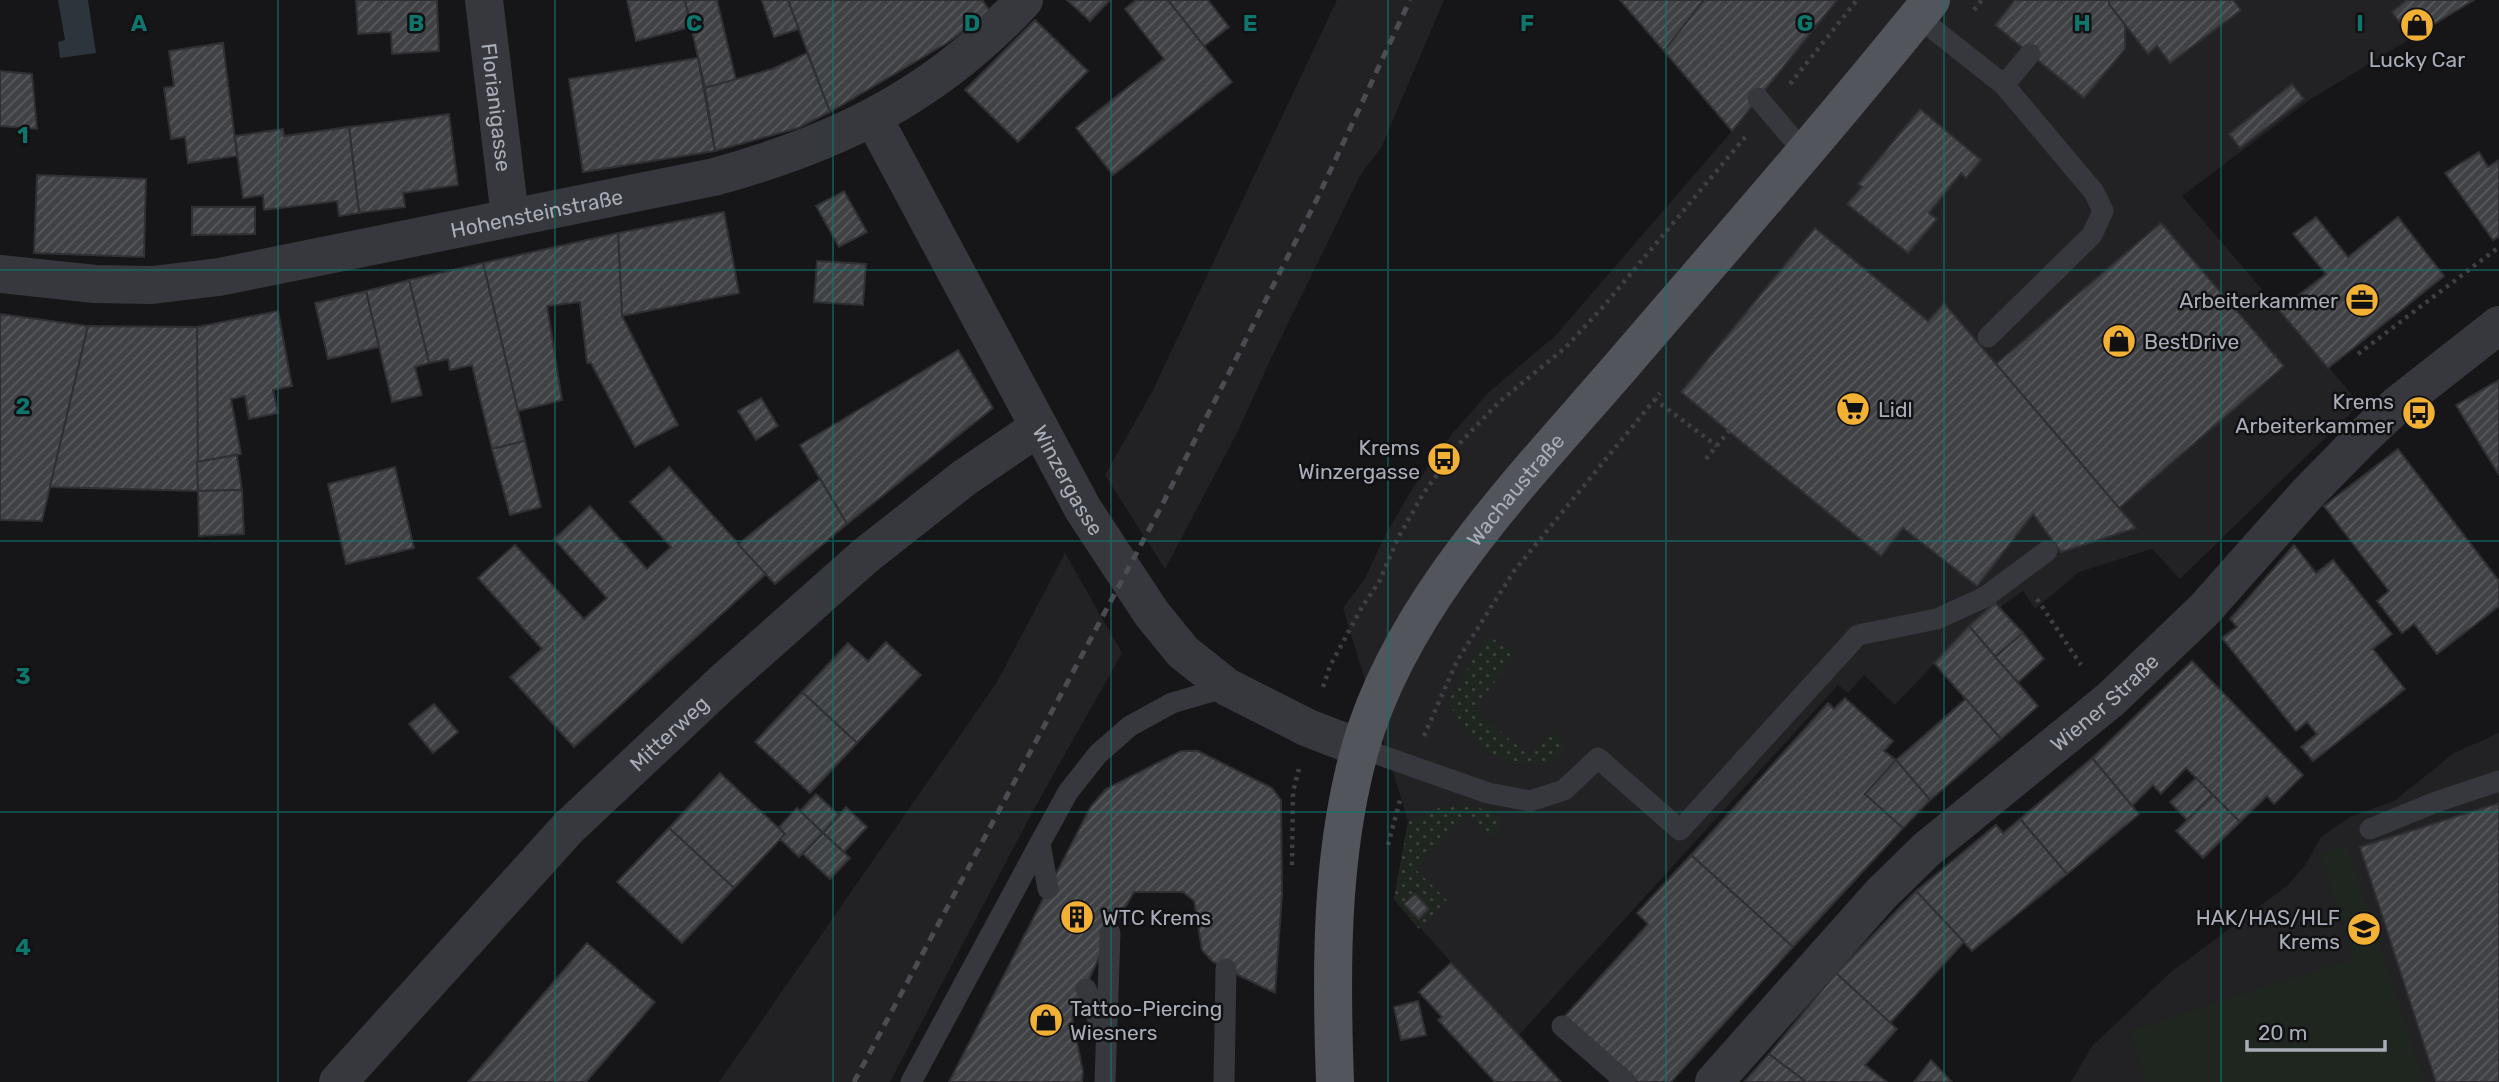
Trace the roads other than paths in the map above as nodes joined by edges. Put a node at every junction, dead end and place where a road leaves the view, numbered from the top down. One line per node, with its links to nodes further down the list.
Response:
1 (484, 0): 9 (street, Florianigasse)
2 (1024, 0): 7 (street, Hohensteinstraße)
3 (1925, 8): 5 (lane); 8 (main road, Wachaustraße)
4 (2030, 54): 5 (lane)
5 (2004, 85): 12 (lane)
6 (1763, 104): 8 (lane)
7 (874, 119): 9 (street, Hohensteinstraße); 13 (street, Winzergasse)
8 (1805, 153): 16 (main road, Wachaustraße)
9 (510, 217): 10 (street, Hohensteinstraße)
10 (0, 274)
11 (2499, 325): 32 (street, Wiener Straße)
12 (1988, 337)
13 (1039, 427): 15 (street, Winzergasse); 26 (street, Mitterweg)
14 (2047, 551): 16 (lane)
15 (1227, 687): 16 (street, Winzergasse); 19 (lane)
16 (1360, 748): 30 (main road, Wachaustraße)
17 (2499, 781): 18 (lane)
18 (2370, 830)
19 (1040, 843): 20 (lane); 27 (lane)
20 (1048, 889)
21 (1110, 933): 25 (lane)
22 (1226, 969): 29 (lane)
23 (1086, 989): 25 (lane)
24 (1562, 1026): 31 (lane)
25 (1105, 1037): 28 (lane)
26 (338, 1082)
27 (911, 1082)
28 (1105, 1082)
29 (1224, 1082)
30 (1335, 1082)
31 (1626, 1082)
32 (1714, 1082)

